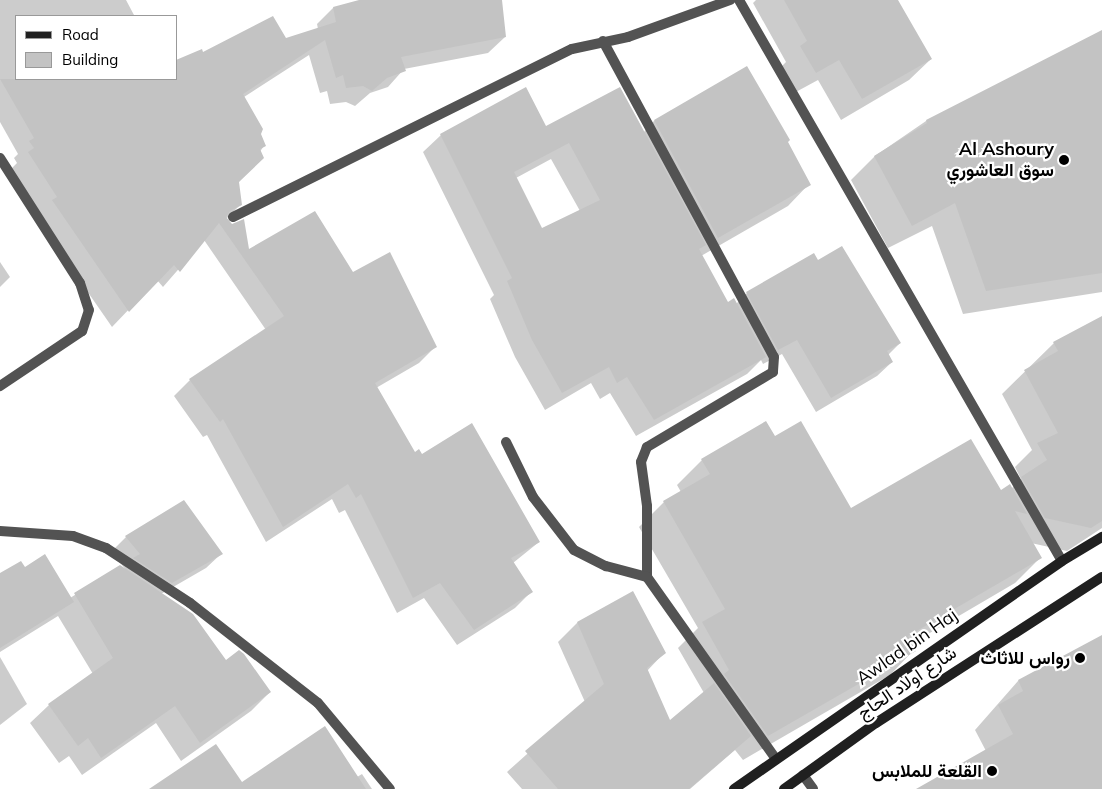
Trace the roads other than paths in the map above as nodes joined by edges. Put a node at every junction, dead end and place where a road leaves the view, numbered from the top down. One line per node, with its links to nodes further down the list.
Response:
1 (730, 0): 3 (street)
2 (739, 0): 10 (street)
3 (603, 41): 5 (street); 11 (street)
4 (0, 158): 6 (street)
5 (234, 216)
6 (0, 386)
7 (506, 442): 11 (street)
8 (0, 531): 15 (street)
9 (1102, 537): 10 (main road, Awlad bin Haj)
10 (1062, 561): 13 (main road, Awlad bin Haj)
11 (647, 577): 13 (street)
12 (1102, 577): 14 (main road, شارع اولاد الحاج)
13 (775, 758): 16 (main road, Awlad bin Haj)
14 (803, 775): 17 (main road, شارع اولاد الحاج); 18 (street)
15 (390, 789)
16 (734, 789)
17 (784, 789)
18 (813, 789)

